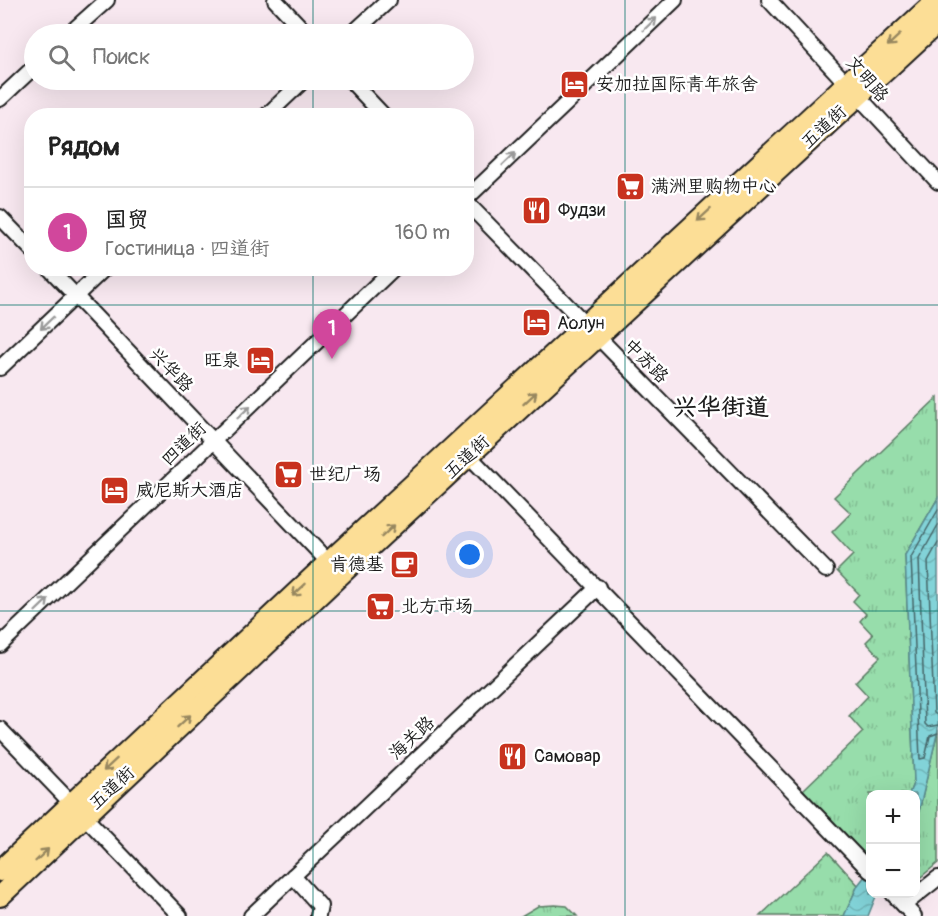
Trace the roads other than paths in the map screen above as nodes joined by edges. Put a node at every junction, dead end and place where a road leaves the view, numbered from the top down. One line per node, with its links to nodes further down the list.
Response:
1 (106, 0): 8 (street)
2 (275, 0): 9 (street)
3 (389, 0): 10 (street)
4 (675, 0): 19 (street, one-way to 4)
5 (769, 0): 12 (street, 文明路)
6 (937, 0): 12 (highway, 五道街, one-way to 12)
7 (938, 22): 12 (highway, 五道街)
8 (80, 24)
9 (298, 24)
10 (363, 24)
11 (24, 76): 15 (street)
12 (852, 89): 18 (street, 文明路); 27 (highway, 五道街)
13 (293, 90): 16 (street)
14 (359, 90): 17 (street)
15 (0, 99)
16 (274, 108)
17 (376, 108)
18 (938, 182)
19 (474, 193)
20 (474, 209): 27 (street, 中苏路)
21 (0, 217): 22 (street)
22 (24, 242)
23 (57, 276): 26 (street, 兴华路)
24 (97, 276): 26 (street)
25 (386, 276): 29 (street, 四道街, one-way to 25)
26 (76, 296): 28 (street, one-way to 28); 29 (street, 兴华路)
27 (590, 330): 31 (highway, 五道街); 32 (street, 中苏路)
28 (0, 368)
29 (213, 441): 31 (street, 兴华路); 34 (street, 四道街, one-way to 29)
30 (476, 463): 33 (street)
31 (335, 568): 36 (highway, 五道街)
32 (826, 570)
33 (598, 587): 37 (street); 39 (street, 海关路)
34 (0, 645)
35 (0, 729): 36 (street)
36 (77, 810): 38 (highway, 五道街); 41 (highway, 五道街, one-way to 36); 44 (street)
37 (866, 867)
38 (0, 872)
39 (293, 876): 45 (street, 海关路); 46 (street)
40 (938, 878): 43 (street)
41 (0, 896)
42 (897, 898): 43 (street)
43 (904, 905): 47 (street)
44 (180, 916)
45 (251, 916)
46 (318, 916)
47 (914, 916)

